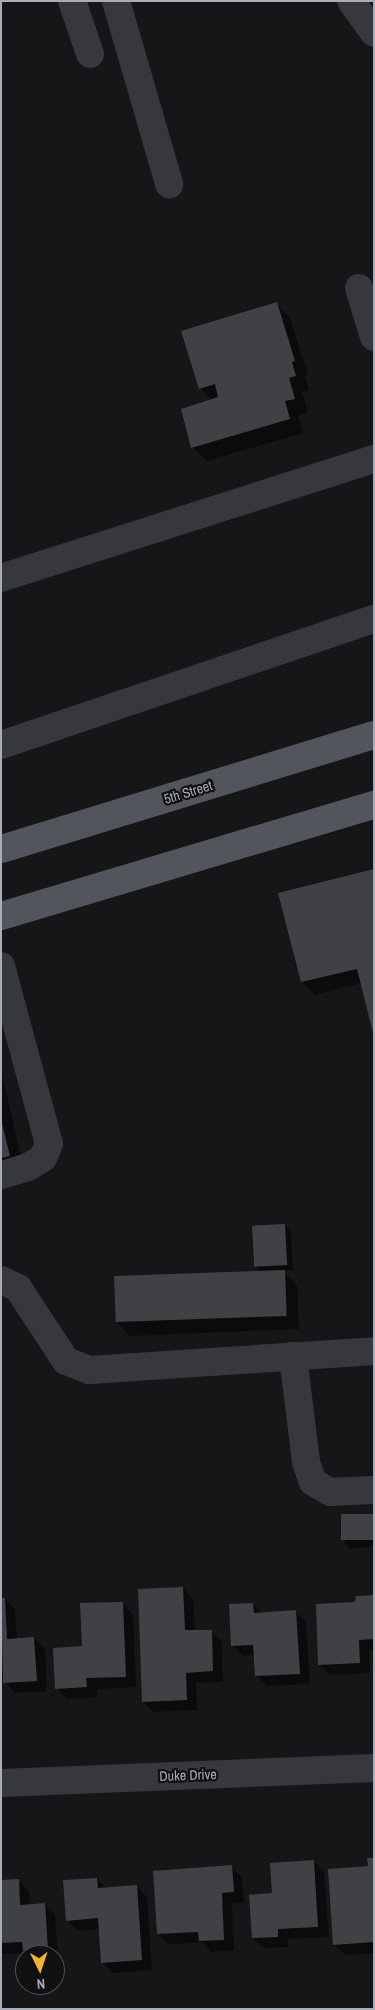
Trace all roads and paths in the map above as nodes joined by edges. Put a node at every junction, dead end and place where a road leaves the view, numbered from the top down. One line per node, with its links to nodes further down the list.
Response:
1 (72, 1): 5 (street)
2 (116, 1): 6 (street)
3 (351, 1): 4 (street)
4 (374, 33)
5 (90, 54)
6 (169, 184)
7 (359, 288): 8 (street)
8 (374, 337)
9 (374, 459): 10 (street)
10 (1, 578)
11 (374, 619): 13 (street)
12 (374, 735): 15 (main road, 5th Street)
13 (1, 745)
14 (374, 805): 16 (main road)
15 (1, 848)
16 (1, 916)
17 (1, 966): 18 (street)
18 (1, 1175)
19 (1, 1280): 21 (street)
20 (374, 1351): 21 (street)
21 (293, 1356): 22 (street)
22 (374, 1490)
23 (374, 1768): 24 (street, Duke Drive)
24 (1, 1783)

